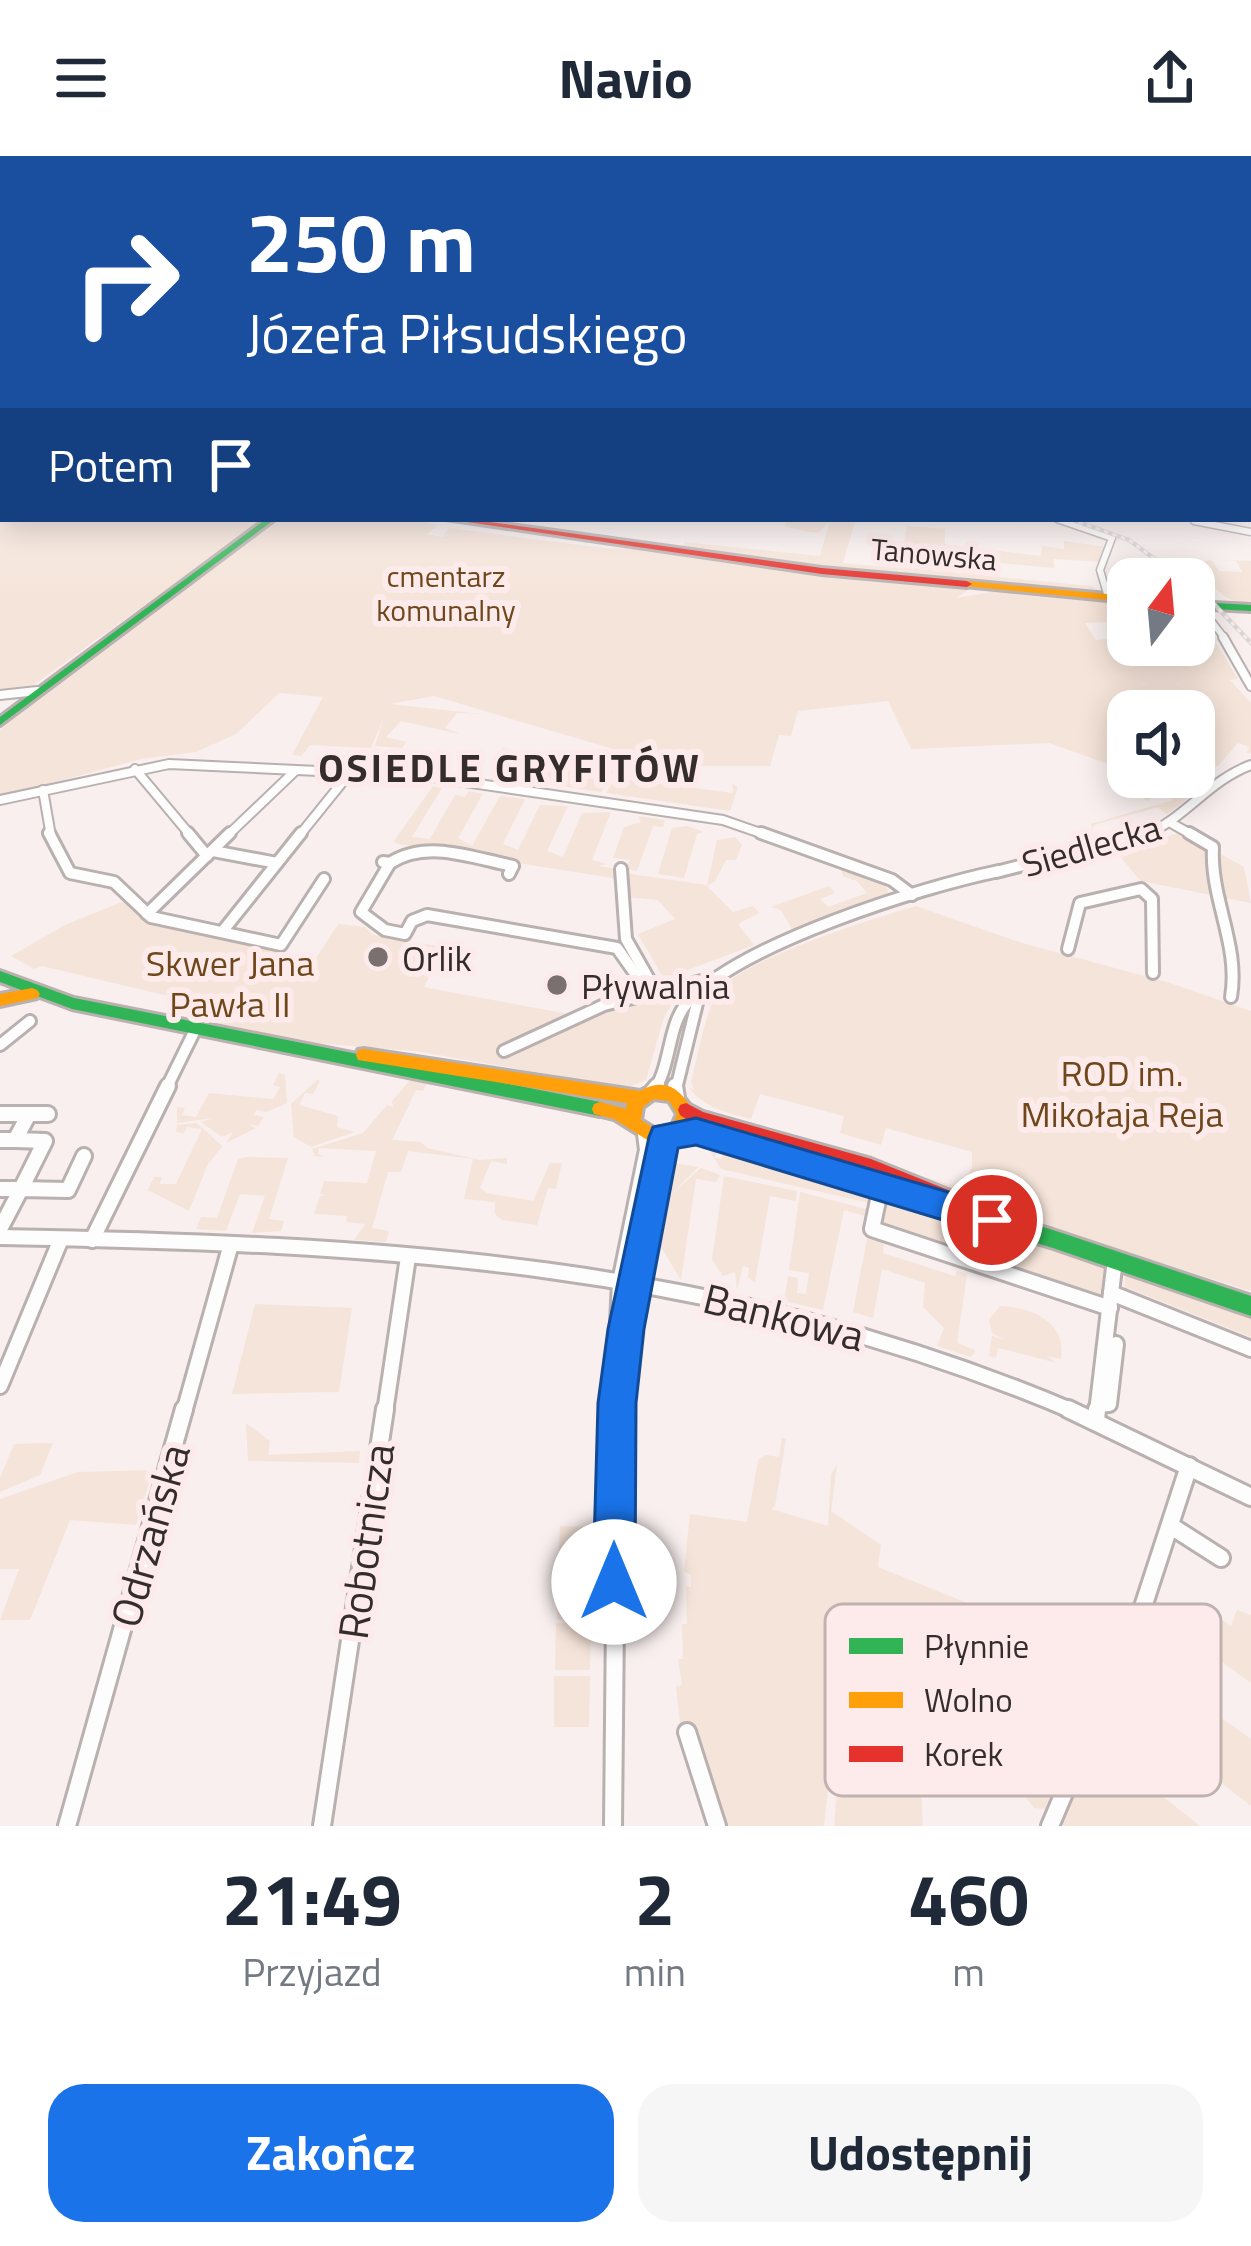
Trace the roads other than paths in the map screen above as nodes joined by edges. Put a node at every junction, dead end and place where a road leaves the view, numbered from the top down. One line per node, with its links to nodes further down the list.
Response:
1 (267, 522): 12 (street)
2 (471, 522): 7 (street, Tanowska)
3 (1068, 522): 6 (street)
4 (1205, 522): 5 (street)
5 (1251, 532)
6 (1107, 594)
7 (1107, 597)
8 (1215, 607): 9 (street)
9 (1249, 610)
10 (1215, 628): 11 (street)
11 (1251, 686)
12 (37, 691): 13 (street); 14 (street)
13 (0, 695)
14 (0, 722)
15 (1251, 767): 21 (street, Siedlecka)
16 (135, 769): 17 (street); 19 (street); 22 (street)
17 (295, 771): 18 (street); 22 (street)
18 (349, 774): 23 (street); 28 (street)
19 (44, 790): 20 (street); 31 (street)
20 (0, 800)
21 (1172, 824): 25 (street, Siedlecka); 38 (street)
22 (210, 853): 23 (street); 31 (street)
23 (277, 863): 32 (street)
24 (621, 869): 37 (street)
25 (999, 871): 29 (street, Siedlecka); 30 (street, Siedlecka)
26 (509, 874): 37 (street)
27 (324, 879): 32 (street)
28 (892, 880): 29 (street, Siedlecka); 30 (street)
29 (932, 885): 30 (street, Siedlecka)
30 (912, 895): 35 (street, Siedlecka)
31 (147, 914): 32 (street)
32 (222, 932)
33 (1069, 949): 34 (street)
34 (1153, 973)
35 (706, 983): 37 (street, Siedlecka); 44 (street); 45 (street)
36 (3, 987): 40 (street)
37 (651, 991): 43 (street, Siedlecka)
38 (1231, 997)
39 (30, 1021): 41 (street)
40 (196, 1028): 42 (street); 59 (street)
41 (0, 1045)
42 (292, 1047): 44 (street); 49 (street)
43 (504, 1051)
44 (646, 1095): 45 (street); 49 (street)
45 (682, 1104): 50 (street); 56 (street)
46 (0, 1114): 47 (street)
47 (29, 1114): 48 (street); 51 (street)
48 (48, 1114)
49 (639, 1127): 50 (street); 63 (street)
50 (671, 1134): 53 (street); 65 (street)
51 (7, 1140): 55 (street)
52 (84, 1156): 55 (street)
53 (881, 1186): 56 (street); 66 (street)
54 (0, 1189): 55 (street)
55 (21, 1189): 57 (street)
56 (992, 1220): 62 (street)
57 (0, 1233): 58 (street, Bankowa)
58 (61, 1239): 59 (street, Bankowa); 70 (street)
59 (92, 1240): 60 (street, Bankowa)
60 (231, 1244): 61 (street, Bankowa); 79 (street, Odrzańska)
61 (408, 1256): 64 (street, Bankowa); 80 (street, Robotnicza)
62 (1115, 1259): 66 (street); 67 (street)
63 (623, 1260): 64 (street); 65 (street)
64 (595, 1278): 65 (street, Bankowa)
65 (627, 1283): 71 (street, Bankowa); 81 (street)
66 (1110, 1300): 69 (street); 71 (street)
67 (1251, 1306)
68 (1116, 1345): 71 (street)
69 (1251, 1349)
70 (0, 1386)
71 (1097, 1413): 72 (street, Bankowa)
72 (1190, 1466): 73 (street, Bankowa); 74 (street)
73 (1251, 1497)
74 (1171, 1526): 75 (street); 76 (street)
75 (1221, 1558)
76 (1144, 1604)
77 (687, 1732): 82 (street)
78 (1063, 1796): 83 (street)
79 (68, 1826)
80 (322, 1826)
81 (613, 1826)
82 (717, 1826)
83 (1050, 1826)

